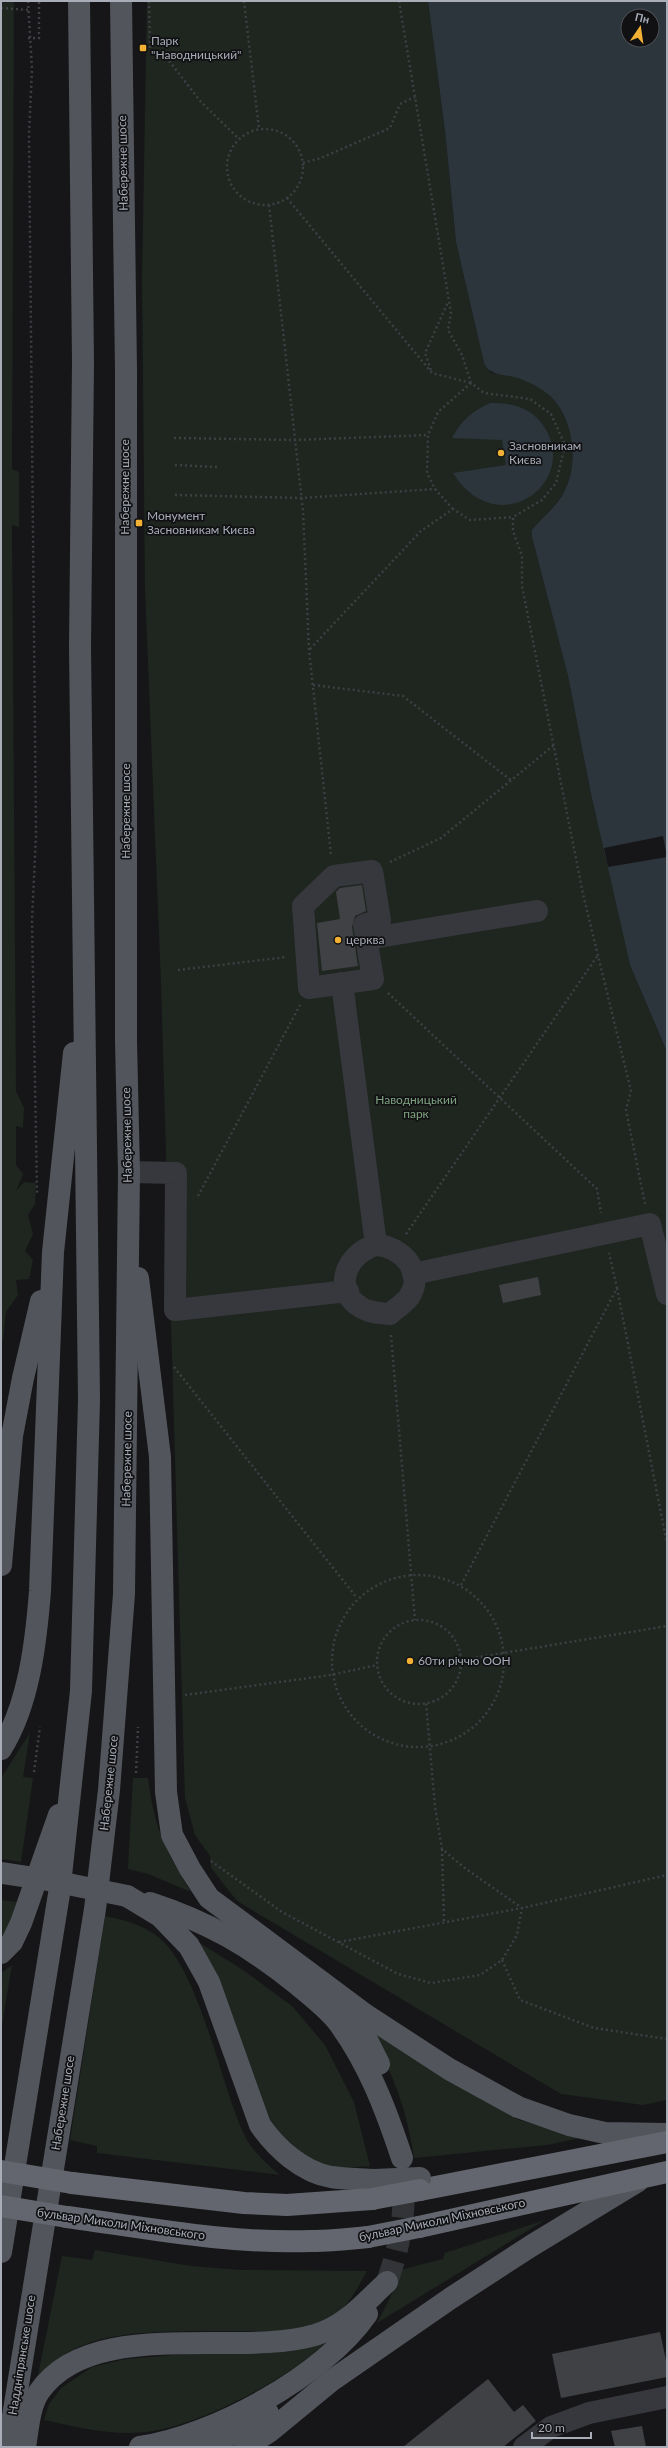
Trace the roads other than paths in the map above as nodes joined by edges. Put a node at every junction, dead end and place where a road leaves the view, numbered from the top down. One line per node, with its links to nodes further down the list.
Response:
1 (79, 1): 5 (main road)
2 (121, 1): 7 (main road, Набережне шосе)
3 (537, 911): 4 (street)
4 (366, 940): 6 (street); 6 (street)
5 (83, 982): 9 (main road); 15 (main road)
6 (342, 983): 8 (street)
7 (129, 1182): 11 (street); 19 (main road); 28 (main road, Набережне шосе)
8 (386, 1247): 10 (street); 11 (street)
9 (53, 1252): 13 (main road); 14 (main road)
10 (413, 1274): 11 (street); 12 (street)
11 (348, 1291)
12 (667, 1294)
13 (1, 1564)
14 (1, 1749)
15 (72, 1778): 18 (main road); 27 (main road)
16 (1, 1873): 17 (main road, bridge)
17 (127, 1896): 19 (main road); 25 (main road)
18 (1, 1953)
19 (327, 1987): 20 (main road)
20 (667, 2134)
21 (667, 2142): 25 (highway, bridge)
22 (1, 2171): 25 (highway, bridge)
23 (667, 2172): 24 (highway, бульвар Миколи Міхновського)
24 (645, 2177): 26 (highway, бульвар Миколи Міхновського, bridge); 29 (main road)
25 (373, 2190)
26 (1, 2206)
27 (1, 2252)
28 (37, 2264): 31 (main road, Наддніпрянське шосе)
29 (331, 2381): 34 (main road); 35 (main road)
30 (667, 2397): 36 (street)
31 (8, 2447)
32 (25, 2447): 33 (main road)
33 (140, 2447)
34 (199, 2447)
35 (245, 2447)
36 (524, 2447)

